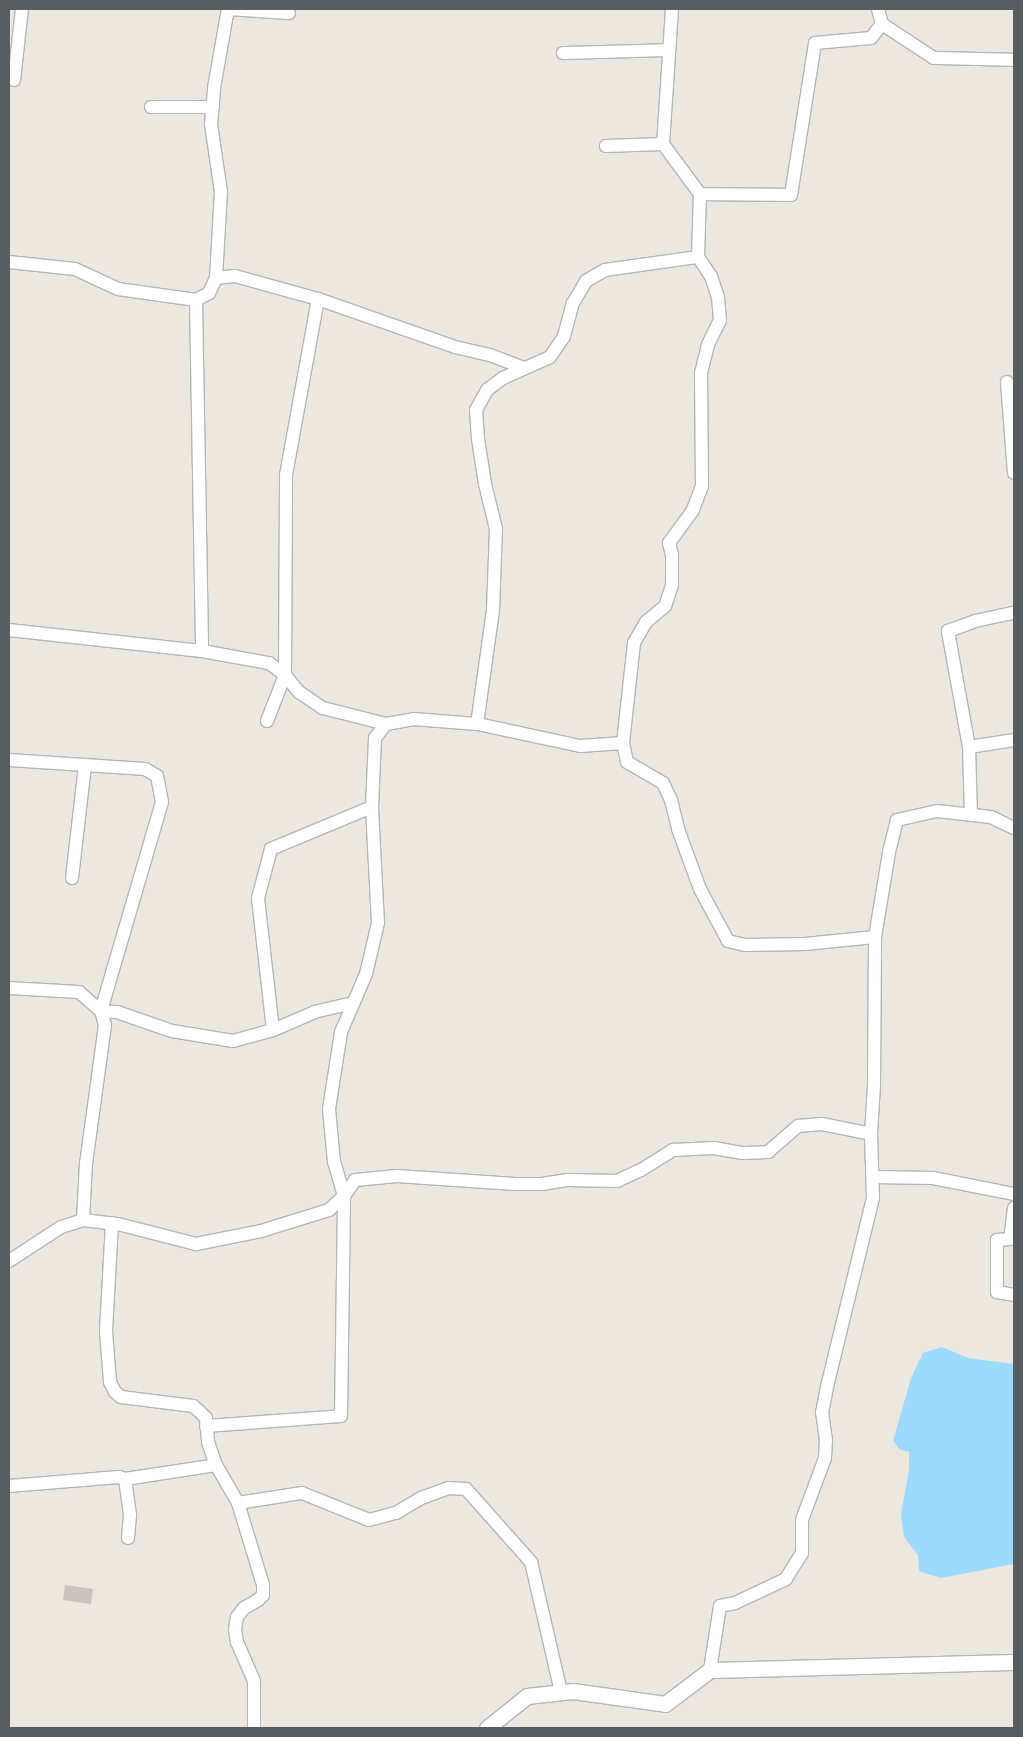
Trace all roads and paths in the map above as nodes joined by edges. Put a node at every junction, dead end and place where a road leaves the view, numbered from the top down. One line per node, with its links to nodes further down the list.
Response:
1 (22, 9): 10 (street)
2 (228, 9): 5 (street); 12 (street)
3 (672, 9): 7 (street)
4 (878, 9): 6 (street)
5 (289, 13)
6 (882, 24): 9 (street); 15 (street)
7 (669, 50): 8 (street); 13 (street)
8 (563, 53)
9 (1014, 60)
10 (14, 80)
11 (151, 107): 12 (street)
12 (213, 107): 18 (street)
13 (663, 144): 14 (street); 15 (street)
14 (606, 146)
15 (700, 194): 16 (street)
16 (698, 257): 21 (street); 32 (street)
17 (9, 262): 20 (street)
18 (216, 278): 19 (street); 20 (street)
19 (318, 299): 21 (street); 27 (street)
20 (196, 300): 26 (street)
21 (524, 368): 30 (street)
22 (1007, 382): 23 (street)
23 (1014, 473)
24 (1014, 613): 33 (street)
25 (9, 630): 26 (street)
26 (202, 650): 27 (street)
27 (285, 674): 28 (street); 29 (street)
28 (267, 721)
29 (386, 724): 30 (street); 36 (street)
30 (477, 724): 32 (street)
31 (1014, 740): 33 (street)
32 (623, 743): 40 (street)
33 (969, 747): 37 (street)
34 (9, 760): 35 (street)
35 (85, 766): 39 (street); 43 (street)
36 (372, 806): 42 (street); 44 (street)
37 (971, 815): 38 (street); 40 (street)
38 (1014, 828)
39 (72, 878)
40 (875, 937): 45 (street)
41 (9, 988): 43 (street)
42 (353, 1003): 44 (street); 48 (street)
43 (101, 1011): 44 (street); 50 (street)
44 (274, 1030)
45 (871, 1134): 46 (street); 48 (street)
46 (874, 1177): 47 (street); 61 (street)
47 (1014, 1194)
48 (344, 1196): 51 (street); 54 (street)
49 (1014, 1208): 53 (street)
50 (83, 1220): 51 (street); 52 (street)
51 (112, 1223): 54 (street)
52 (9, 1261)
53 (1014, 1295)
54 (206, 1426): 55 (street)
55 (216, 1466): 56 (street); 58 (street)
56 (125, 1479): 57 (street); 59 (street)
57 (9, 1486)
58 (238, 1503): 62 (street); 63 (street)
59 (128, 1538)
60 (1014, 1662): 61 (street)
61 (710, 1670): 62 (street)
62 (561, 1692): 64 (street)
63 (254, 1728)
64 (487, 1728)

